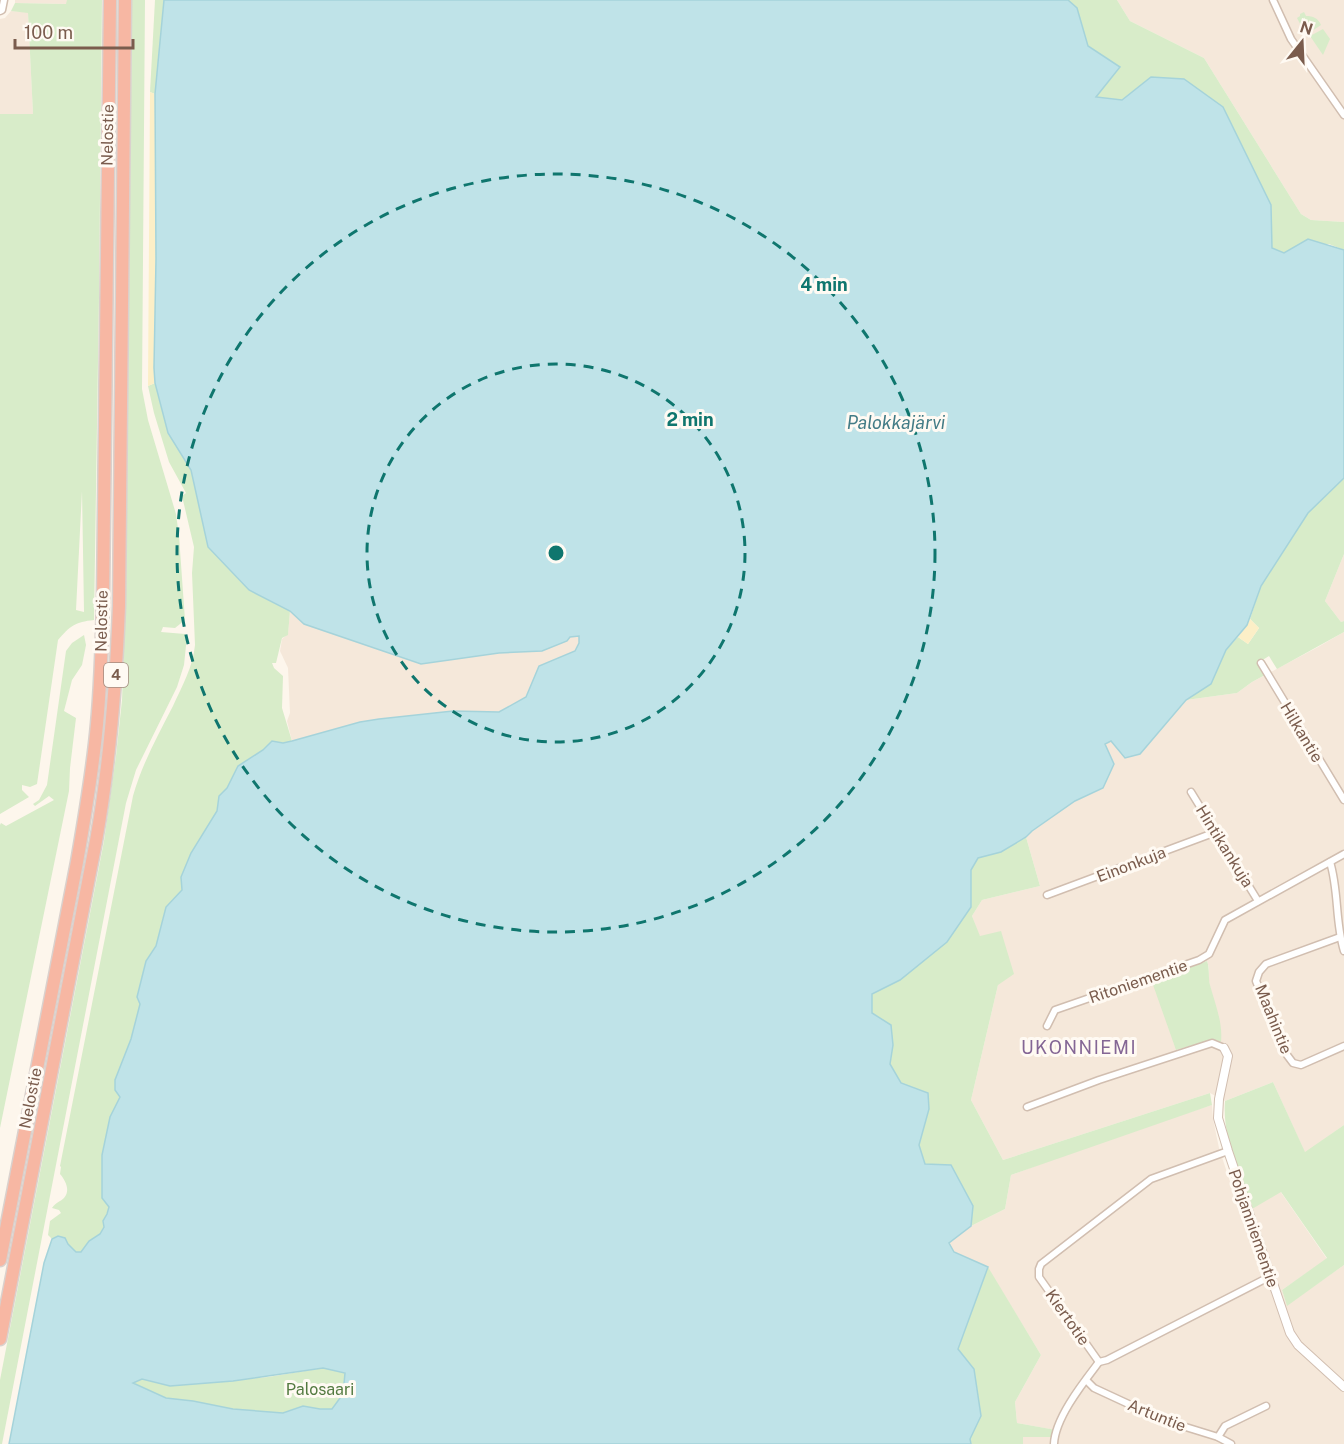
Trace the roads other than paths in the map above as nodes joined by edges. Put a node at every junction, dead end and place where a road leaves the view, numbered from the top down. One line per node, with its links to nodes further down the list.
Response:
1 (4, 0): 5 (street)
2 (110, 0): 22 (highway, Nelostie / 4)
3 (125, 0): 24 (highway, Nelostie / 4)
4 (1273, 0): 6 (street)
5 (1, 10)
6 (1344, 115)
7 (1261, 663): 9 (street, Hilkantie)
8 (1191, 792): 10 (street, Hintikankuja)
9 (1344, 800)
10 (1216, 832): 13 (street, Einonkuja); 14 (street, Hintikankuja)
11 (1344, 854): 12 (street, Ritoniementie)
12 (1330, 862): 14 (street, Ritoniementie); 15 (street)
13 (1047, 895)
14 (1258, 901): 17 (street, Ritoniementie)
15 (1340, 937): 16 (street); 18 (street, Maahintie)
16 (1344, 951)
17 (1047, 1026)
18 (1344, 1046)
19 (1224, 1048): 20 (street); 21 (street, Pohjanniementie)
20 (1027, 1107)
21 (1228, 1151): 23 (street, Pohjanniementie); 25 (street, Kiertotie)
22 (0, 1260)
23 (1271, 1276): 25 (street, Kiertotie); 27 (street, Pohjanniementie)
24 (0, 1339)
25 (1099, 1362): 26 (street)
26 (1086, 1380): 29 (street, Artuntie); 30 (street)
27 (1344, 1387)
28 (1266, 1406): 29 (street)
29 (1218, 1437): 31 (street, Artuntie)
30 (1054, 1444)
31 (1231, 1444)

